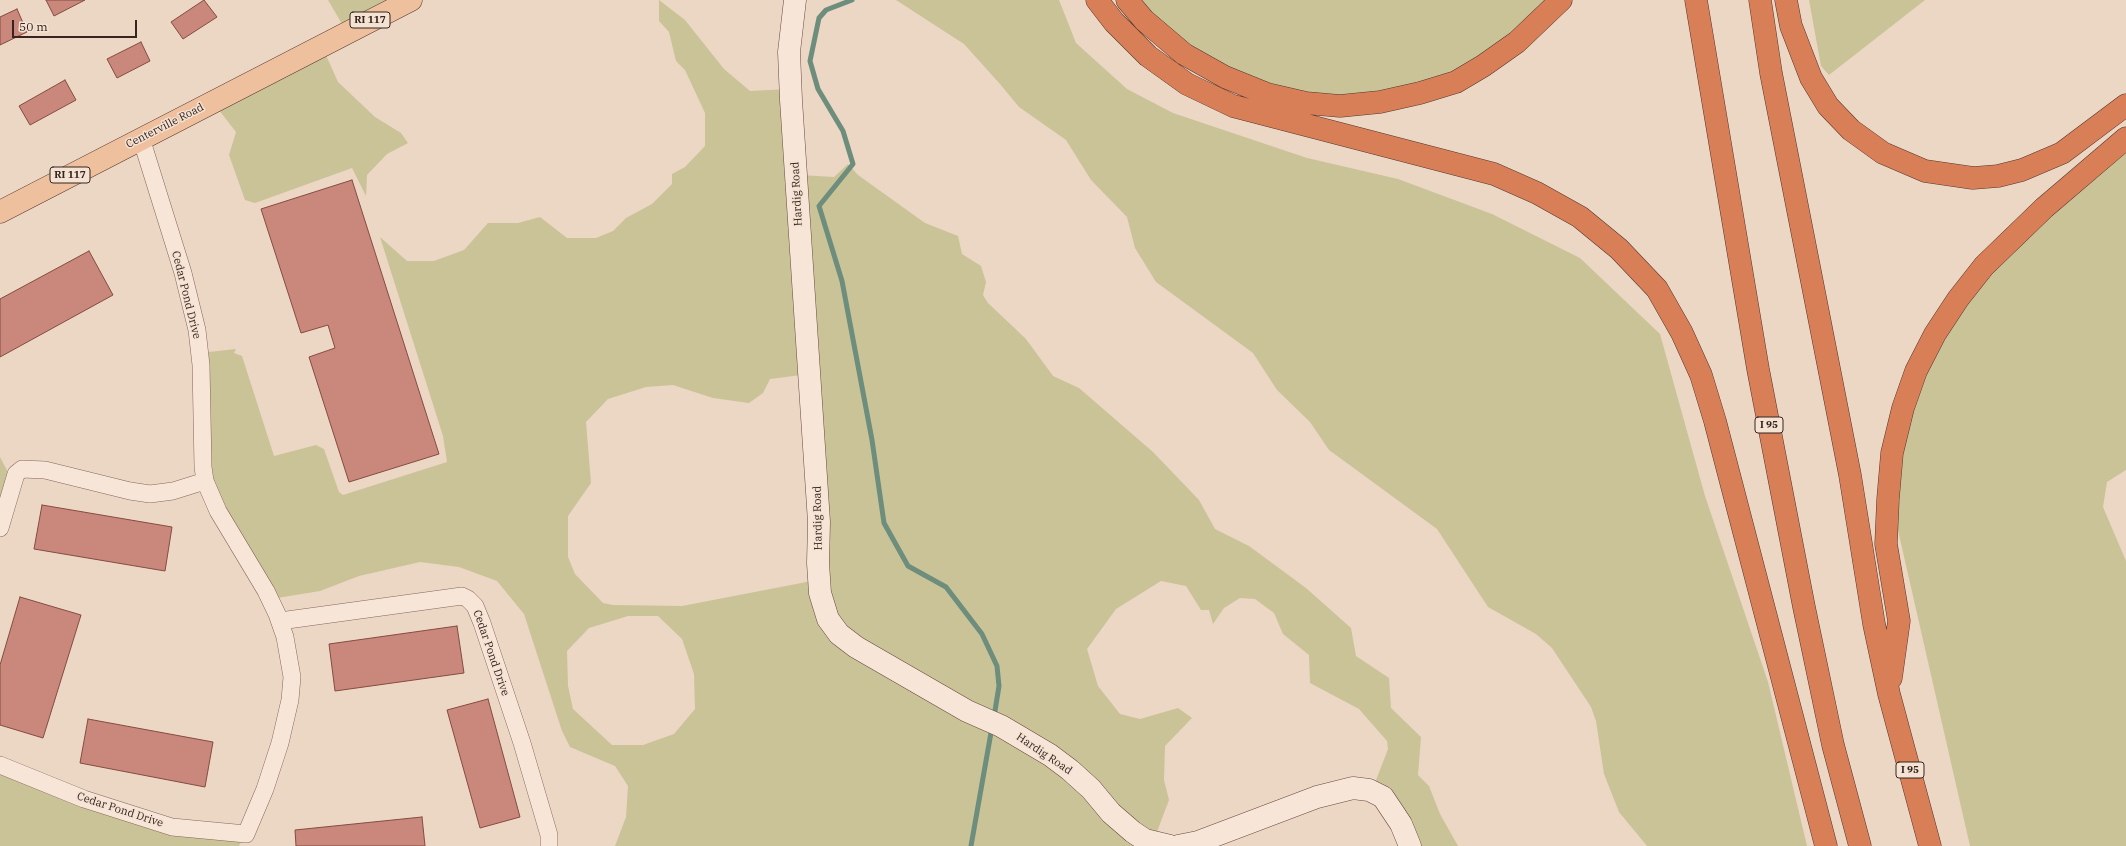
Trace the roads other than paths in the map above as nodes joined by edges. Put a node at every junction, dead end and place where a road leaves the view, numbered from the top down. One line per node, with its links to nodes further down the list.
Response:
1 (393, 0): 10 (main road, Centerville Road / RI 117)
2 (411, 0): 10 (main road, Centerville Road / RI 117)
3 (795, 0): 22 (street, Hardig Road)
4 (1097, 0): 25 (highway)
5 (1127, 0): 6 (highway)
6 (1561, 0)
7 (1696, 0): 26 (highway, I 95)
8 (1760, 0): 18 (highway, I 95)
9 (1786, 0): 11 (highway)
10 (330, 41): 12 (main road, Centerville Road / RI 117)
11 (2126, 105)
12 (141, 138): 14 (main road, Centerville Road / RI 117); 15 (street, Cedar Pond Drive)
13 (2126, 138): 18 (highway)
14 (0, 212)
15 (205, 481): 16 (street); 17 (street, Cedar Pond Drive)
16 (0, 528)
17 (280, 621): 20 (street, Cedar Pond Drive); 21 (street, Cedar Pond Drive)
18 (1889, 694): 27 (highway, I 95)
19 (0, 765): 20 (street, Cedar Pond Drive)
20 (243, 840)
21 (549, 846)
22 (1170, 846)
23 (1178, 846): 24 (street)
24 (1410, 846)
25 (1826, 846)
26 (1860, 846)
27 (1930, 846)

